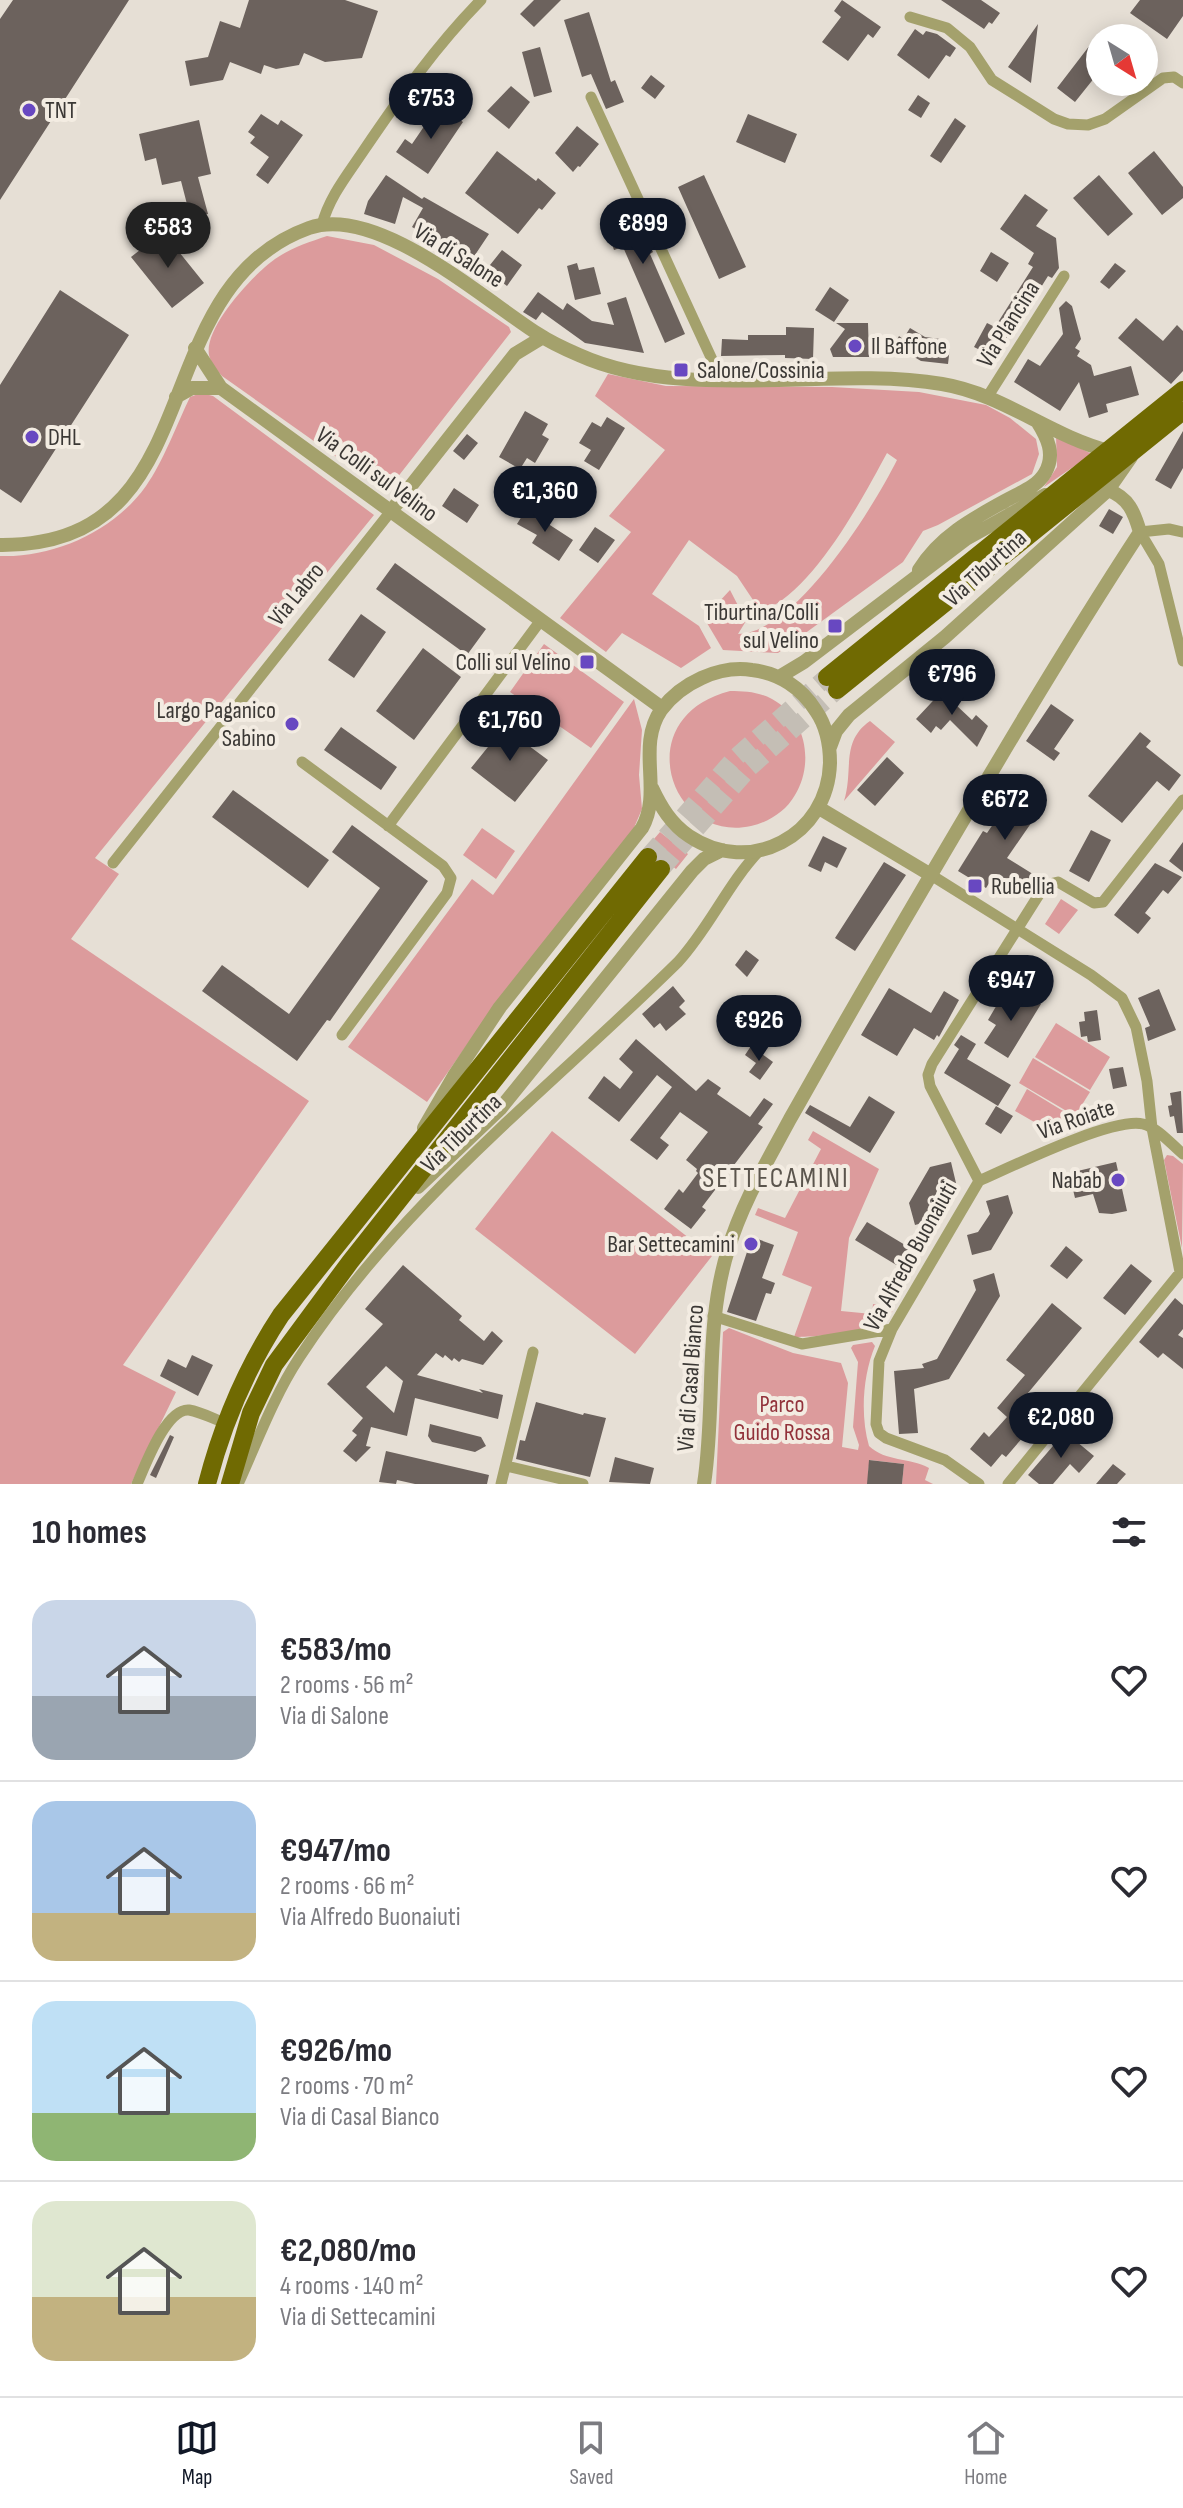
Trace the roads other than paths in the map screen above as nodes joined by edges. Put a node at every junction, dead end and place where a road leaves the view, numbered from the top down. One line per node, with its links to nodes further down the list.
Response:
1 (481, 0): 5 (street)
2 (910, 17): 3 (street)
3 (1183, 83)
4 (591, 97): 11 (street)
5 (322, 225): 7 (street, Via di Salone); 9 (street, Via di Salone)
6 (1064, 276): 14 (street, Via Plancina)
7 (516, 319): 8 (street, Via di Salone); 10 (street)
8 (543, 337): 10 (street, Via Labro); 11 (street, Via di Salone)
9 (195, 348): 12 (street, Via Colli sul Velino); 15 (street, Via di Salone)
10 (515, 354): 22 (street, Via Labro)
11 (721, 379): 14 (street, Via di Salone)
12 (221, 388): 15 (street); 22 (street, Via Colli sul Velino)
13 (1183, 390): 18 (main road, Via Tiburtina)
14 (988, 396): 17 (street, Via di Salone)
15 (176, 397): 25 (street, Via di Salone)
16 (1183, 411): 19 (main road, Via Tiburtina)
17 (1037, 421): 18 (street, Via di Salone); 26 (street)
18 (1109, 451): 20 (main road, Via Tiburtina)
19 (1133, 453): 20 (main road, Via Tiburtina); 21 (street, Via Tiburtina)
20 (1064, 486): 26 (street, Via Tiburtina)
21 (1108, 490): 23 (street); 31 (street, Via Tiburtina)
22 (391, 511): 27 (street, Via Colli sul Velino); 39 (street, Via Labro)
23 (1140, 532): 24 (street); 28 (street); 40 (street, Via di Casal Bianco)
24 (1183, 532)
25 (0, 545)
26 (912, 580): 29 (street, Via Tiburtina)
27 (541, 620): 30 (street, Via Colli sul Velino); 36 (street)
28 (1183, 661)
29 (779, 677): 30 (street, Via Tiburtina); 31 (street, Via Tiburtina)
30 (662, 708): 33 (street, Via Tiburtina)
31 (830, 747): 35 (street, Via Tiburtina)
32 (302, 762): 36 (street)
33 (652, 788): 38 (street, Via Tiburtina); 45 (street, Via Tiburtina)
34 (1183, 800): 41 (street)
35 (819, 808): 37 (street, Via Tiburtina); 40 (street)
36 (388, 826): 42 (street)
37 (761, 849): 38 (street, Via Tiburtina); 57 (street, Via Tiburtina)
38 (722, 850): 47 (street, Via Tiburtina)
39 (113, 863)
40 (931, 875): 41 (street); 49 (street, Via di Casal Bianco)
41 (1017, 928): 43 (street); 46 (street, Via Alfredo Buonaiuti)
42 (342, 1035)
43 (1152, 1128): 44 (street, Via Roiate); 46 (street, Via Roiate); 48 (street)
44 (1183, 1154)
45 (405, 1162): 47 (main road, Via Tiburtina); 52 (main road, Via Tiburtina)
46 (979, 1181): 50 (street, Via Alfredo Buonaiuti)
47 (350, 1262): 56 (main road, Via Tiburtina)
48 (1182, 1271): 62 (street)
49 (713, 1316): 50 (street); 60 (street, Via di Casal Bianco)
50 (892, 1329): 61 (street, Via Alfredo Buonaiuti)
51 (533, 1352): 53 (street)
52 (225, 1423): 54 (street); 55 (main road, Via Tiburtina)
53 (506, 1466): 58 (street); 59 (street)
54 (137, 1484)
55 (207, 1484)
56 (230, 1484)
57 (238, 1484)
58 (501, 1484)
59 (583, 1484)
60 (704, 1484)
61 (979, 1484)
62 (1008, 1484)

